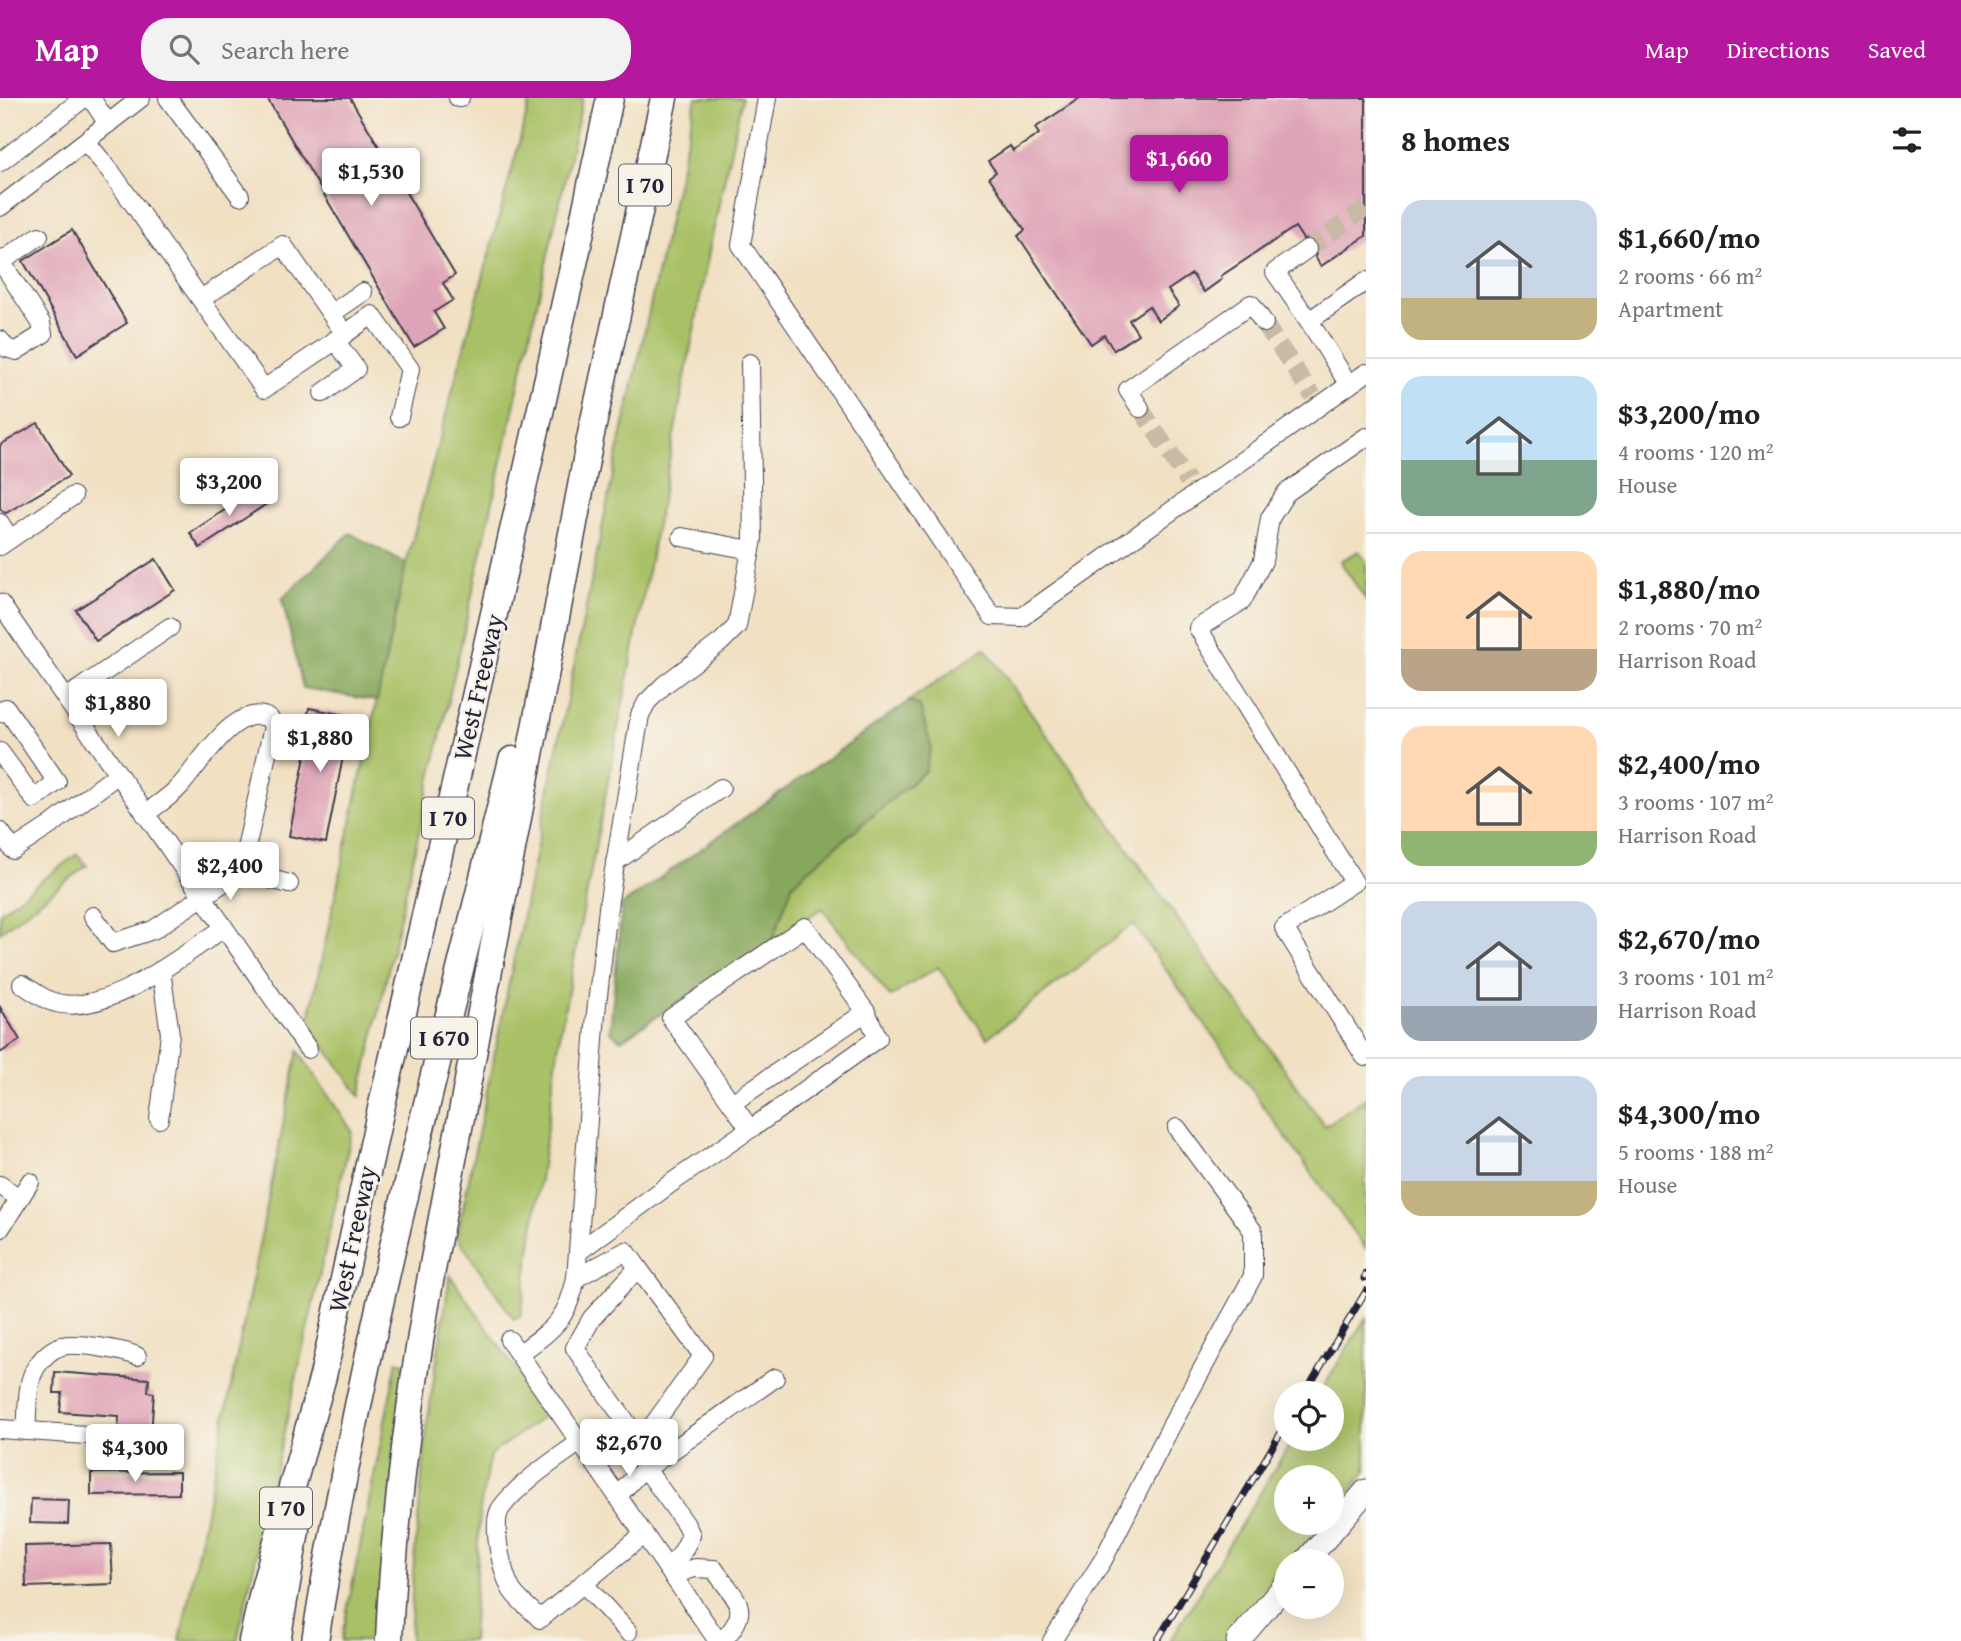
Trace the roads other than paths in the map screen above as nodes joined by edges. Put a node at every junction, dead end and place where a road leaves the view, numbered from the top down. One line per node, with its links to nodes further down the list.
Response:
1 (84, 98): 10 (street)
2 (91, 98): 8 (street)
3 (141, 98): 8 (street)
4 (168, 98): 11 (street)
5 (610, 98): 69 (highway, West Freeway / I 70)
6 (664, 98): 31 (highway, I 70)
7 (767, 98): 26 (street)
8 (108, 124): 9 (street)
9 (86, 142): 12 (street); 18 (street)
10 (0, 162)
11 (240, 196)
12 (0, 207)
13 (39, 236): 15 (street)
14 (1307, 249): 20 (street)
15 (0, 261): 23 (street)
16 (1366, 281): 20 (street)
17 (363, 292): 19 (street)
18 (201, 299): 19 (street); 22 (street)
19 (331, 314): 22 (street)
20 (1309, 321): 26 (street)
21 (1264, 323): 28 (street)
22 (340, 337): 27 (street); 29 (street)
23 (0, 340)
24 (750, 363): 36 (street)
25 (1366, 373): 26 (street)
26 (1349, 384)
27 (323, 393)
28 (1140, 408)
29 (399, 417)
30 (1366, 437): 56 (street)
31 (590, 439): 87 (highway, I 670); 88 (highway, I 70)
32 (72, 496): 35 (street)
33 (0, 523): 35 (street)
34 (682, 537): 36 (street)
35 (5, 542)
36 (751, 550): 46 (street)
37 (0, 603): 39 (street)
38 (170, 626): 39 (street)
39 (66, 698): 42 (street)
40 (0, 713): 41 (street)
41 (0, 752)
42 (118, 774): 44 (street); 45 (street)
43 (721, 788): 46 (street)
44 (145, 814): 47 (street); 49 (street)
45 (0, 831)
46 (615, 862): 65 (street)
47 (241, 871): 48 (street); 49 (street)
48 (289, 884)
49 (203, 898): 50 (street); 51 (street)
50 (93, 916)
51 (224, 928): 52 (street); 55 (street)
52 (161, 970): 53 (street); 58 (street)
53 (22, 985)
54 (866, 1012): 57 (street); 57 (street); 60 (street)
55 (308, 1049)
56 (1365, 1057)
57 (732, 1104): 60 (street)
58 (159, 1119)
59 (1177, 1128): 90 (street)
60 (750, 1129): 65 (street)
61 (30, 1182): 63 (street)
62 (0, 1185): 63 (street)
63 (19, 1198): 64 (street)
64 (0, 1229)
65 (578, 1252): 67 (street)
66 (638, 1268): 67 (street); 74 (street); 74 (street)
67 (576, 1278): 75 (street)
68 (137, 1356): 72 (street)
69 (323, 1376): 85 (highway, West Freeway / I 70); 86 (highway)
70 (775, 1377): 76 (street)
71 (0, 1429): 72 (street)
72 (26, 1431): 73 (street)
73 (100, 1436)
74 (637, 1438): 76 (street)
75 (580, 1442): 78 (street); 82 (street)
76 (651, 1465): 78 (street); 81 (street)
77 (1366, 1491): 80 (main road)
78 (618, 1496): 79 (street)
79 (643, 1534): 81 (street); 82 (street)
80 (1316, 1549)
81 (670, 1572): 89 (street); 89 (street)
82 (583, 1583): 84 (street)
83 (1274, 1598): 91 (main road)
84 (628, 1632)
85 (252, 1641)
86 (277, 1641)
87 (315, 1641)
88 (389, 1641)
89 (720, 1641)
90 (1052, 1641)
91 (1238, 1641)

